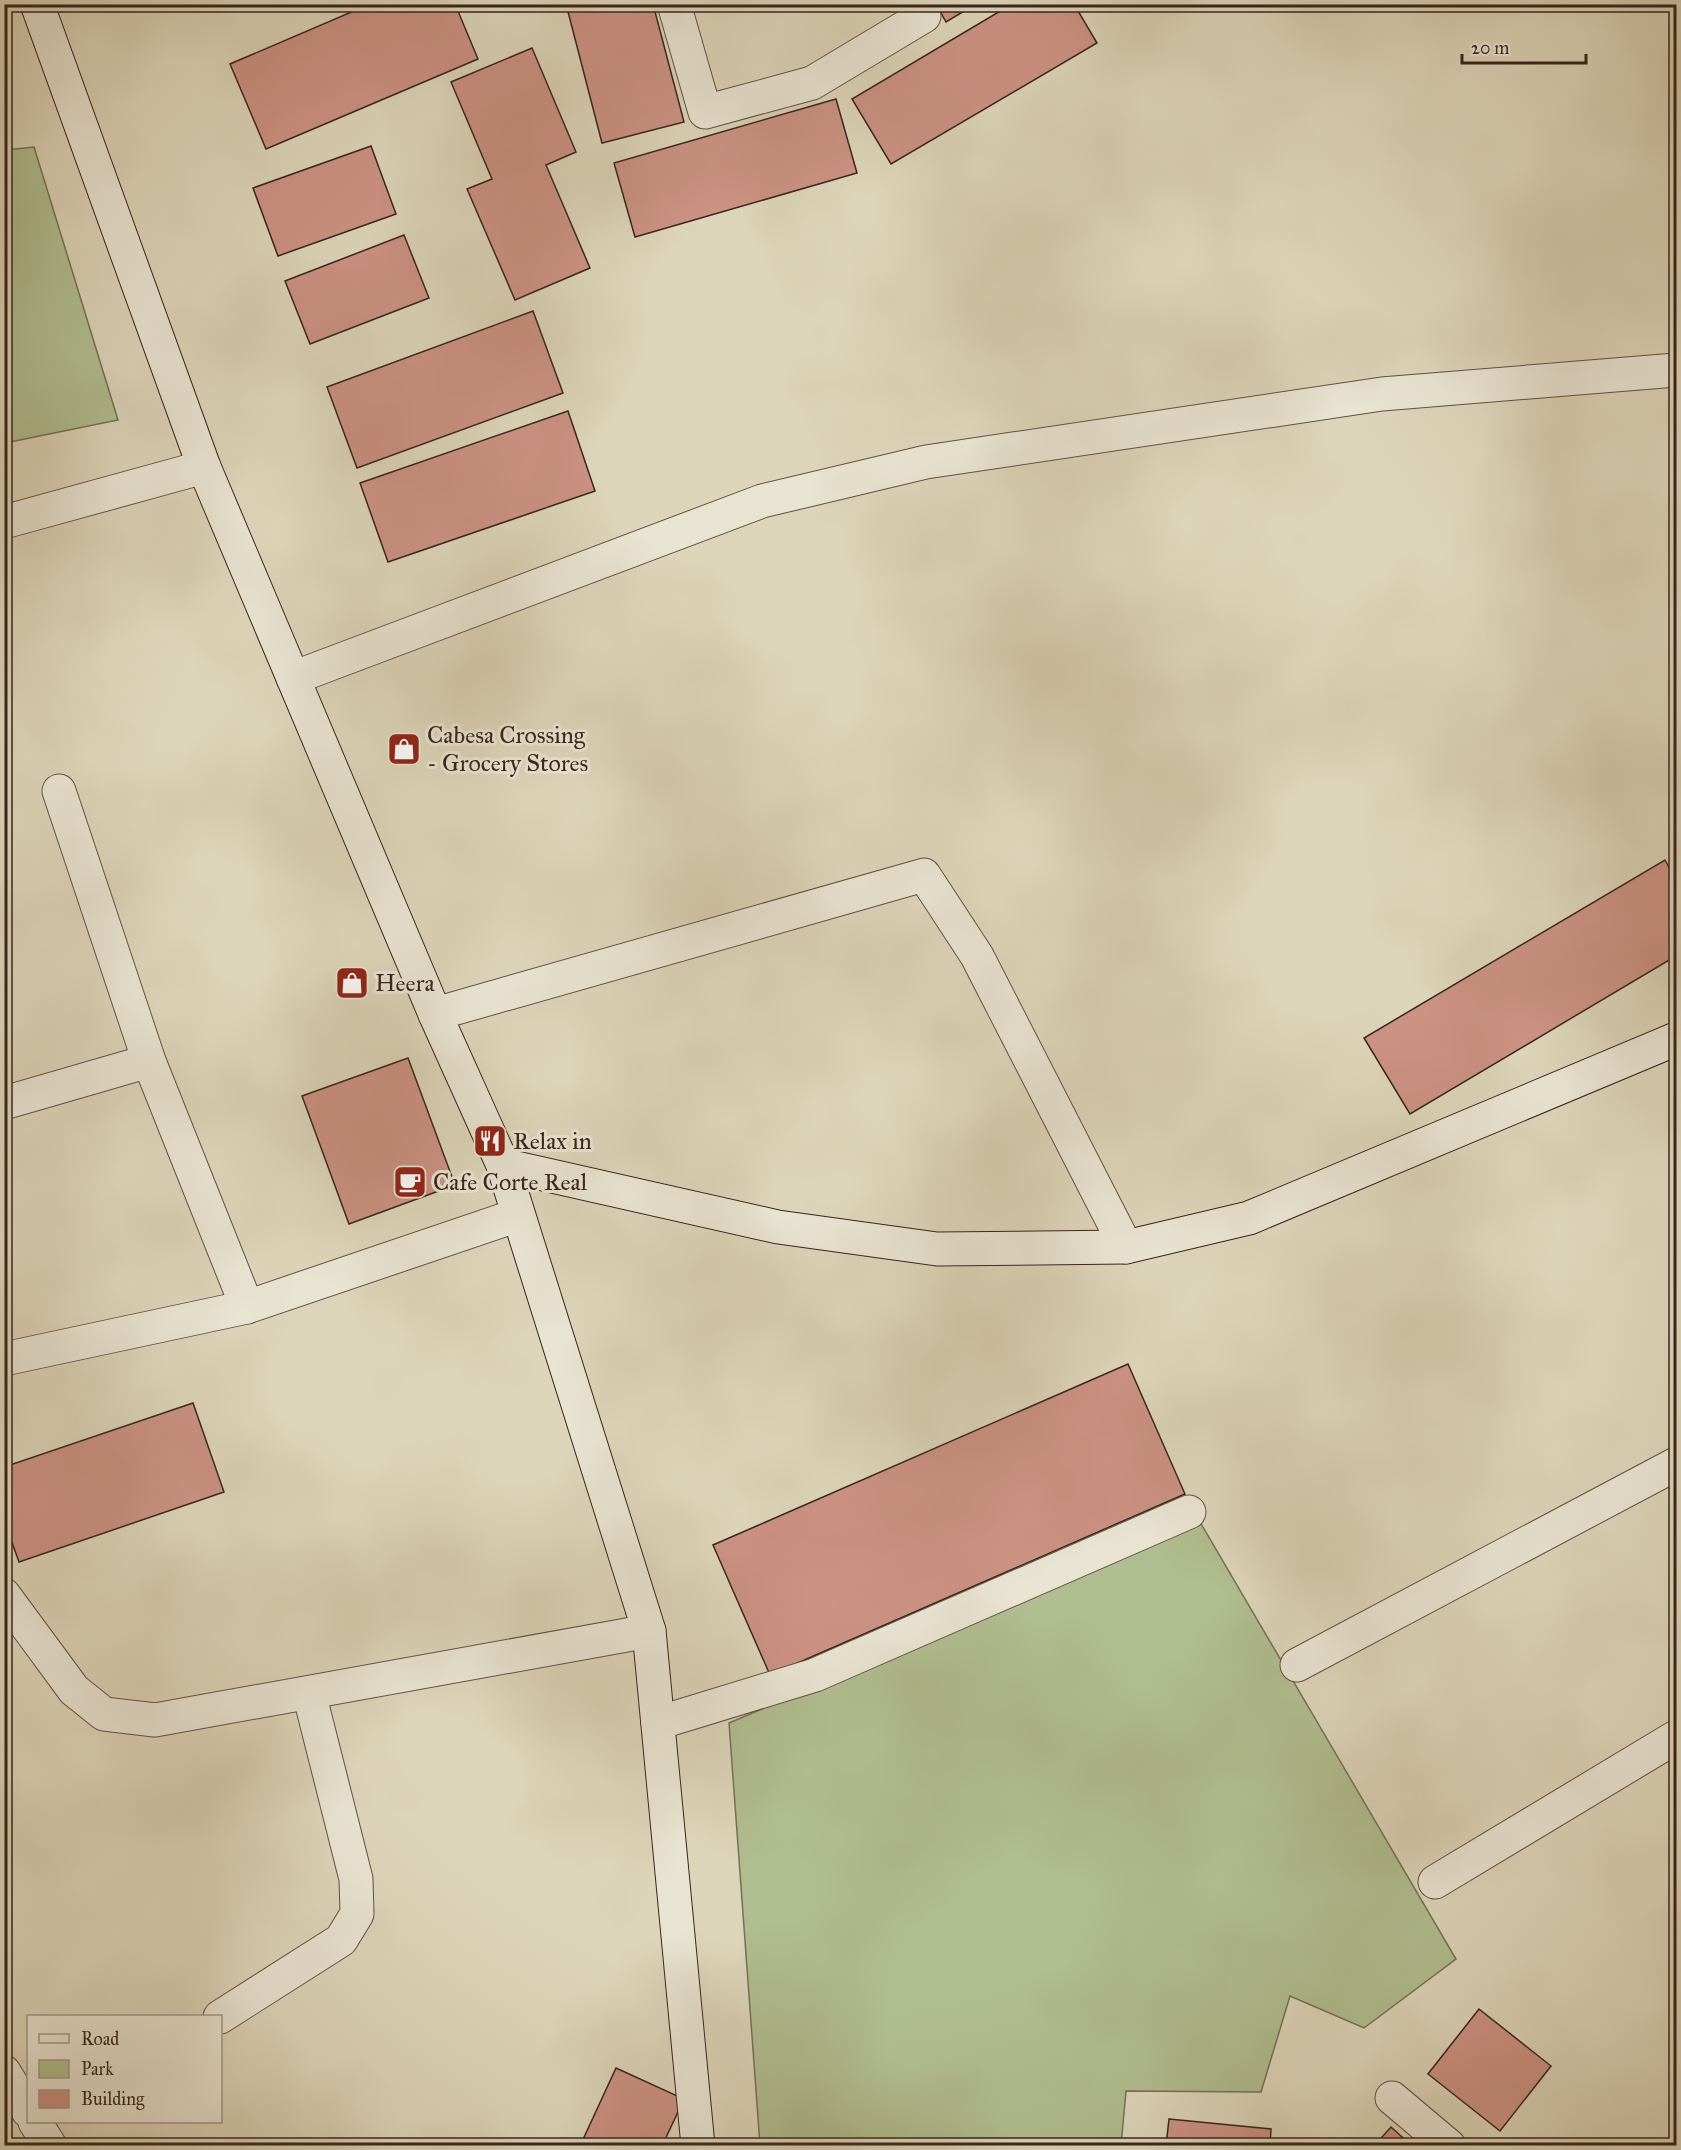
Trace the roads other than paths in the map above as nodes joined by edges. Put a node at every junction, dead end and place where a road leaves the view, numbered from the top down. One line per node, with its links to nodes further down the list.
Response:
1 (37, 4): 5 (street)
2 (674, 4): 3 (street)
3 (916, 4)
4 (1677, 370): 7 (street)
5 (204, 466): 6 (street); 7 (street)
6 (4, 522)
7 (293, 678): 9 (street)
8 (59, 791): 11 (street)
9 (435, 1014): 13 (street); 15 (street)
10 (1677, 1039): 15 (street)
11 (149, 1061): 12 (street); 16 (street)
12 (4, 1103)
13 (503, 1165): 14 (street); 15 (street)
14 (518, 1215): 16 (street); 21 (street)
15 (1126, 1247)
16 (247, 1307): 17 (street)
17 (4, 1359)
18 (1677, 1464): 22 (street)
19 (1189, 1512): 24 (street)
20 (4, 1595): 23 (street)
21 (649, 1631): 23 (street); 24 (street)
22 (1297, 1665)
23 (309, 1693): 27 (street)
24 (658, 1723): 31 (street)
25 (1677, 1737): 26 (street)
26 (1435, 1882)
27 (222, 2016)
28 (4, 2072): 30 (street)
29 (1392, 2098): 32 (street)
30 (27, 2105)
31 (698, 2145)
32 (1449, 2145)

